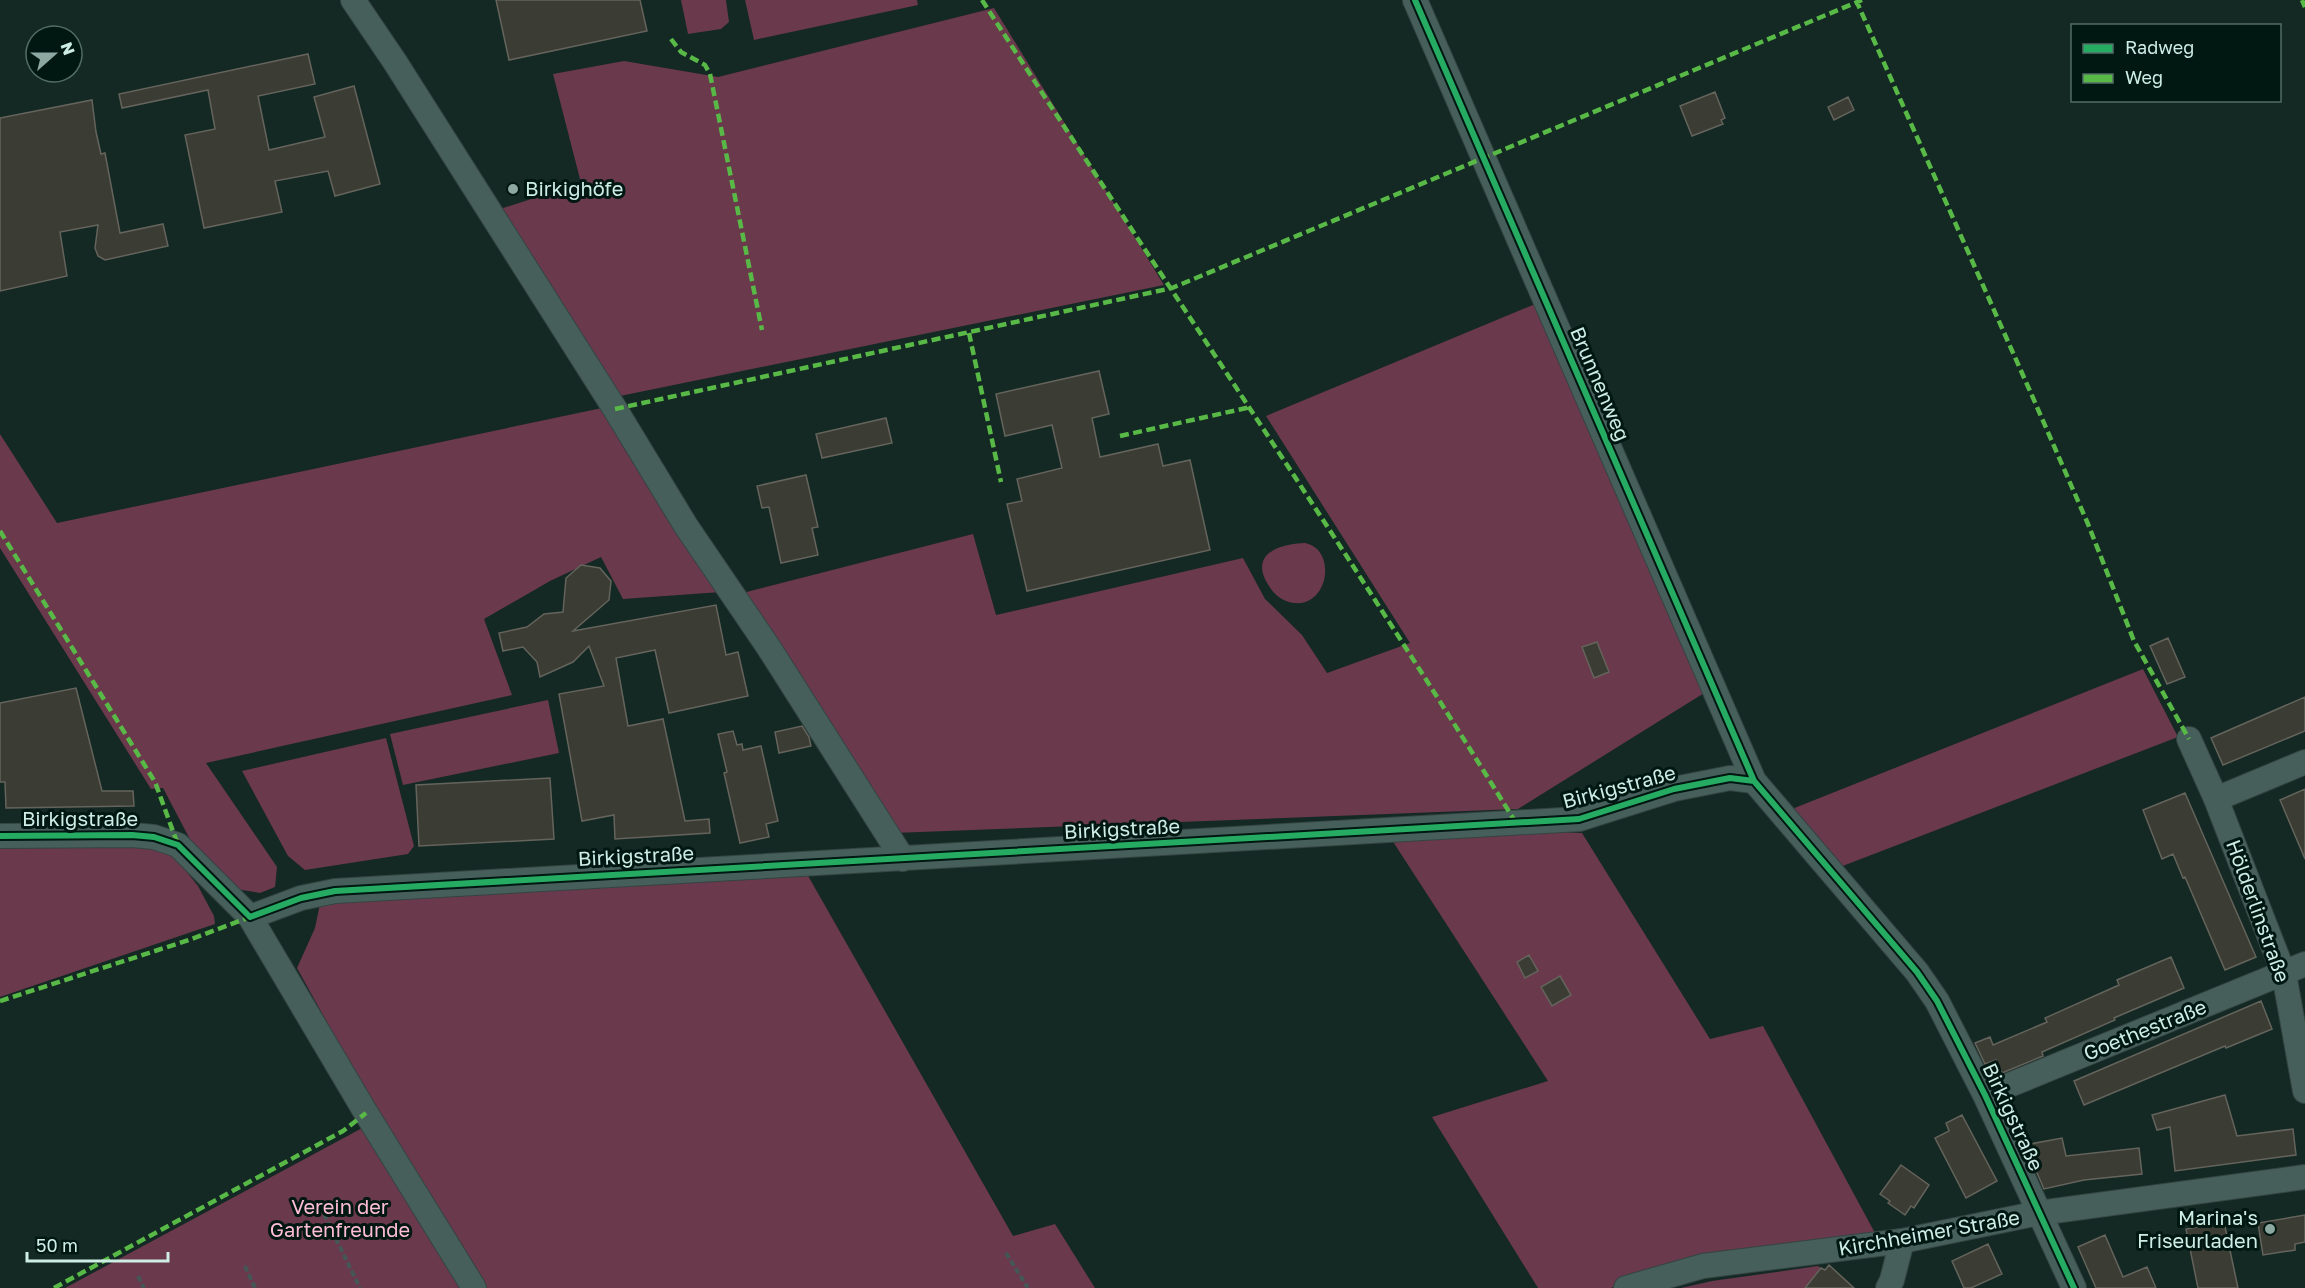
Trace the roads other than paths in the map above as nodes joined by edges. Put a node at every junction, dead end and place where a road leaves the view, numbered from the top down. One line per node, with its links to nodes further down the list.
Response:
1 (353, 0): 8 (street)
2 (1415, 0): 5 (street, Brunnenweg)
3 (2189, 739): 6 (street, Hölderlinstraße)
4 (2305, 762): 6 (street)
5 (1754, 781): 8 (street, Birkigstraße); 12 (street, Birkigstraße)
6 (2216, 799): 10 (street, Hölderlinstraße)
7 (0, 836): 9 (street, Birkigstraße)
8 (903, 859): 9 (street, Birkigstraße)
9 (250, 917): 16 (street)
10 (2294, 969): 11 (street, Hölderlinstraße); 12 (street, Goethestraße)
11 (2305, 1091)
12 (1985, 1095): 14 (street, Birkigstraße)
13 (2305, 1176): 14 (street, Kirchheimer Straße)
14 (2039, 1213): 15 (street, Kirchheimer Straße); 19 (street, Birkigstraße)
15 (1902, 1241): 17 (street, Kirchheimer Straße); 18 (street)
16 (474, 1288)
17 (1626, 1288)
18 (1888, 1288)
19 (2074, 1288)

